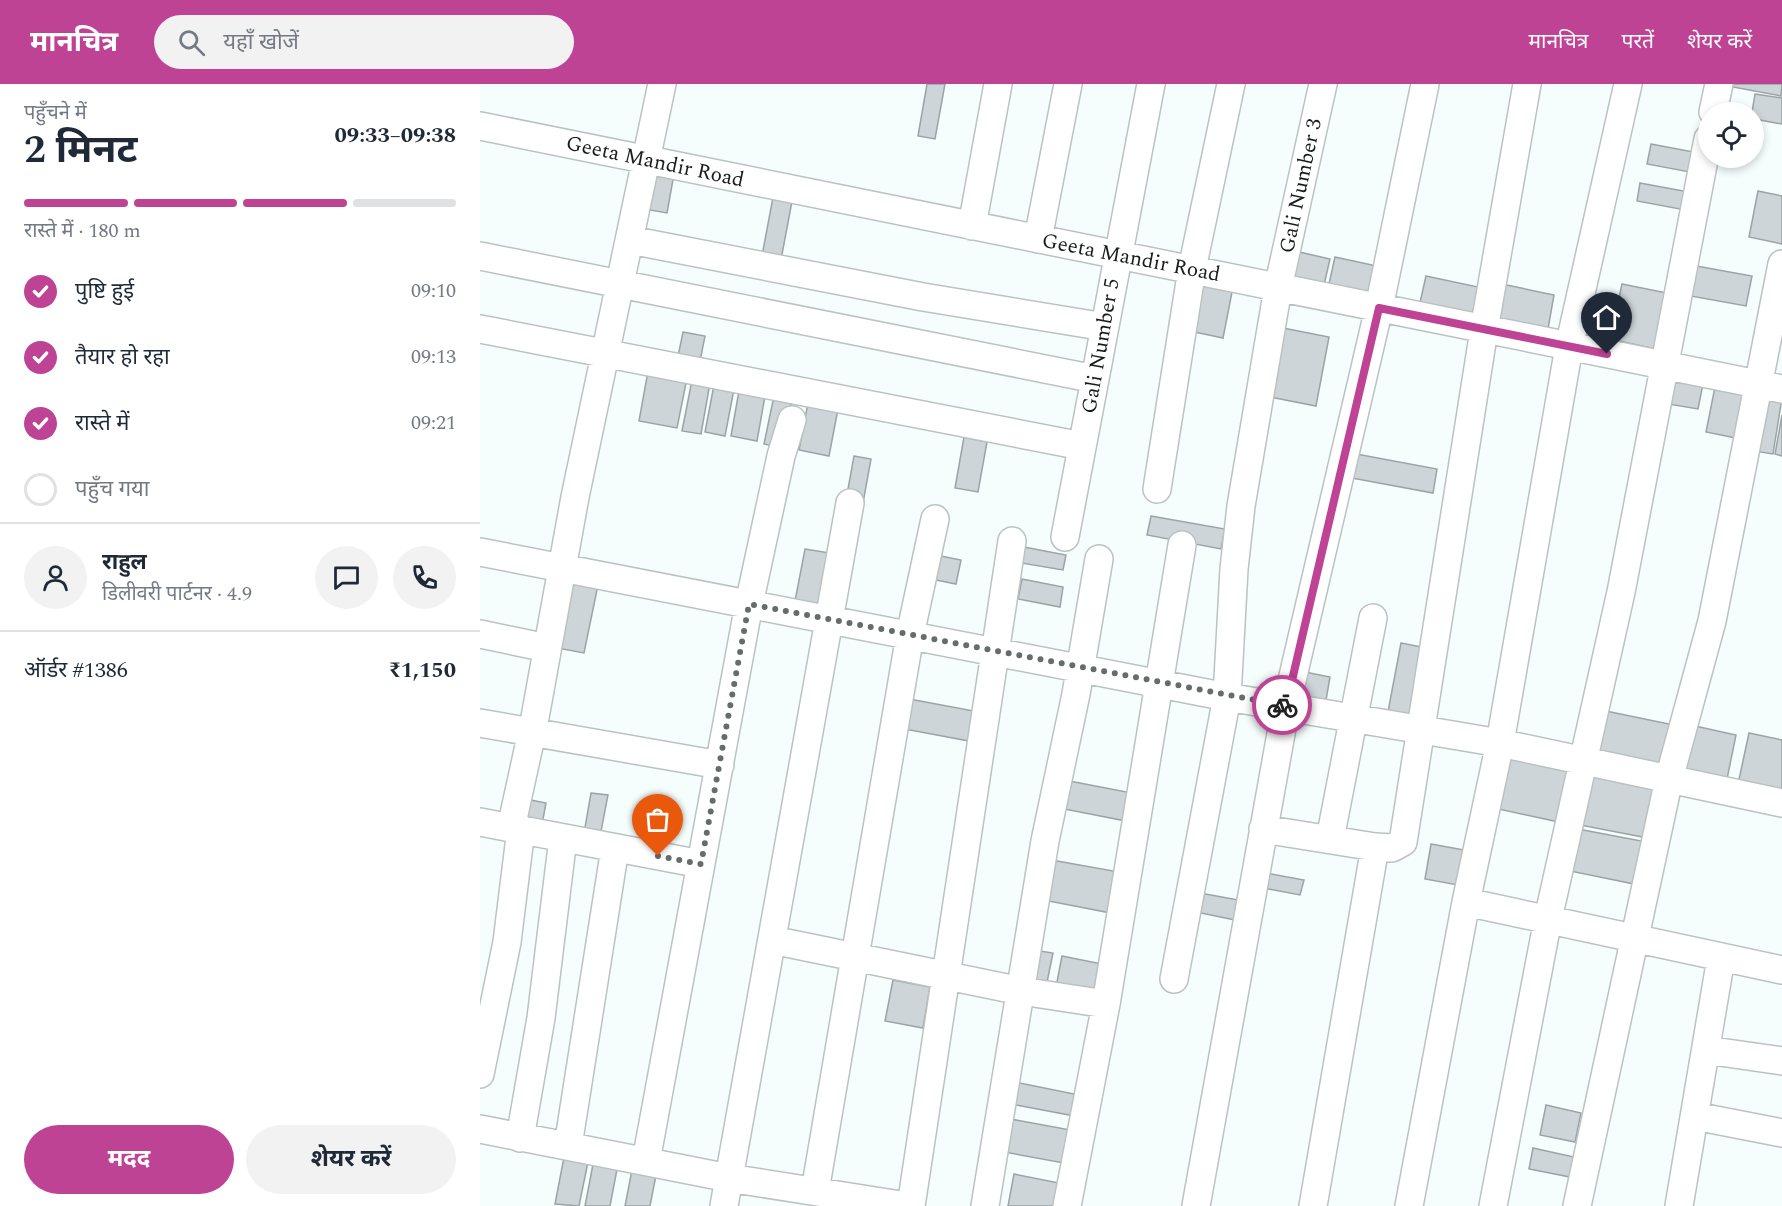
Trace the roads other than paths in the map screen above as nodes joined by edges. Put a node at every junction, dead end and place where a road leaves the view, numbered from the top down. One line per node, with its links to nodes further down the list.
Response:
1 (662, 84): 13 (street)
2 (998, 84): 15 (street)
3 (1068, 84): 16 (street)
4 (1151, 84): 18 (street, Gali Number 5)
5 (1232, 84): 21 (street)
6 (1323, 84): 23 (street, Gali Number 3)
7 (1425, 84): 24 (street)
8 (1527, 84): 27 (street)
9 (1628, 84): 28 (street)
10 (1719, 84): 11 (street)
11 (1715, 102)
12 (480, 126): 13 (street, Geeta Mandir Road)
13 (647, 160): 15 (street, Geeta Mandir Road); 17 (street)
14 (1703, 168): 30 (street)
15 (972, 226): 16 (street, Geeta Mandir Road)
16 (1038, 239): 18 (street, Geeta Mandir Road)
17 (630, 240): 22 (street); 25 (street)
18 (1117, 255): 21 (street, Geeta Mandir Road); 25 (street, Gali Number 5)
19 (480, 256): 22 (street)
20 (1782, 264): 32 (street)
21 (1192, 269): 23 (street, Geeta Mandir Road); 35 (street)
22 (619, 282): 29 (street); 31 (street)
23 (1278, 288): 24 (street, Geeta Mandir Road); 53 (street, Gali Number 3)
24 (1379, 308): 27 (street, Geeta Mandir Road); 54 (street)
25 (1105, 327): 31 (street, Gali Number 5)
26 (480, 329): 29 (street)
27 (1484, 330): 28 (street, Geeta Mandir Road); 57 (street)
28 (1569, 347): 30 (street, Geeta Mandir Road); 59 (street)
29 (604, 354): 34 (street); 43 (street)
30 (1665, 366): 32 (street, Geeta Mandir Road); 60 (street)
31 (1095, 379): 34 (street, Gali Number 5)
32 (1769, 387): 62 (street)
33 (792, 420): 44 (street)
34 (1082, 446): 38 (street, Gali Number 5)
35 (1157, 489)
36 (850, 503): 46 (street)
37 (935, 519): 48 (street)
38 (1065, 537)
39 (1012, 541): 50 (street)
40 (1182, 545): 52 (street)
41 (480, 552): 43 (street)
42 (1099, 559): 51 (street)
43 (562, 567): 44 (street); 49 (street)
44 (749, 604): 46 (street); 61 (street)
45 (1373, 618): 55 (street)
46 (830, 619): 48 (street); 75 (street)
47 (480, 634): 49 (street)
48 (910, 635): 50 (street); 76 (street)
49 (548, 648): 58 (street)
50 (993, 651): 51 (street); 79 (street)
51 (1080, 669): 52 (street); 81 (street)
52 (1161, 684): 53 (street); 82 (street)
53 (1227, 697): 54 (street); 80 (street, Gali Number 3)
54 (1286, 706): 55 (street); 66 (street)
55 (1354, 718): 57 (street); 68 (street)
56 (480, 723): 58 (street)
57 (1420, 729): 59 (street); 69 (street)
58 (531, 734): 61 (street); 65 (street)
59 (1500, 743): 60 (street); 72 (street)
60 (1584, 761): 62 (street); 73 (street)
61 (720, 765): 71 (street)
62 (1669, 779): 63 (street); 74 (street)
63 (1782, 803)
64 (480, 822): 65 (street)
65 (516, 829): 67 (street); 85 (street)
66 (1263, 829): 68 (street); 98 (street)
67 (563, 838): 70 (street); 89 (street)
68 (1330, 839): 69 (street)
69 (1375, 847): 99 (street)
70 (615, 848): 71 (street); 90 (street)
71 (701, 864): 91 (street)
72 (1466, 902): 73 (street); 100 (street)
73 (1548, 919): 74 (street); 101 (street)
74 (1634, 937): 77 (street); 102 (street)
75 (772, 940): 76 (street); 92 (street)
76 (855, 955): 79 (street); 93 (street)
77 (1721, 958): 78 (street); 83 (street)
78 (1782, 970)
79 (946, 975): 81 (street); 95 (street)
80 (1174, 979)
81 (1021, 991): 82 (street); 96 (street)
82 (1106, 1004): 97 (street)
83 (1707, 1050): 84 (street); 86 (street)
84 (1782, 1061)
85 (480, 1074)
86 (1695, 1116): 88 (street); 103 (street)
87 (480, 1129): 89 (street)
88 (1782, 1133)
89 (520, 1138): 90 (street)
90 (568, 1146): 91 (street)
91 (646, 1161): 92 (street)
92 (729, 1178): 93 (street); 94 (street)
93 (815, 1191): 95 (street)
94 (724, 1206)
95 (909, 1206)
96 (985, 1206)
97 (1067, 1206)
98 (1196, 1206)
99 (1313, 1206)
100 (1409, 1206)
101 (1493, 1206)
102 (1577, 1206)
103 (1682, 1206)

